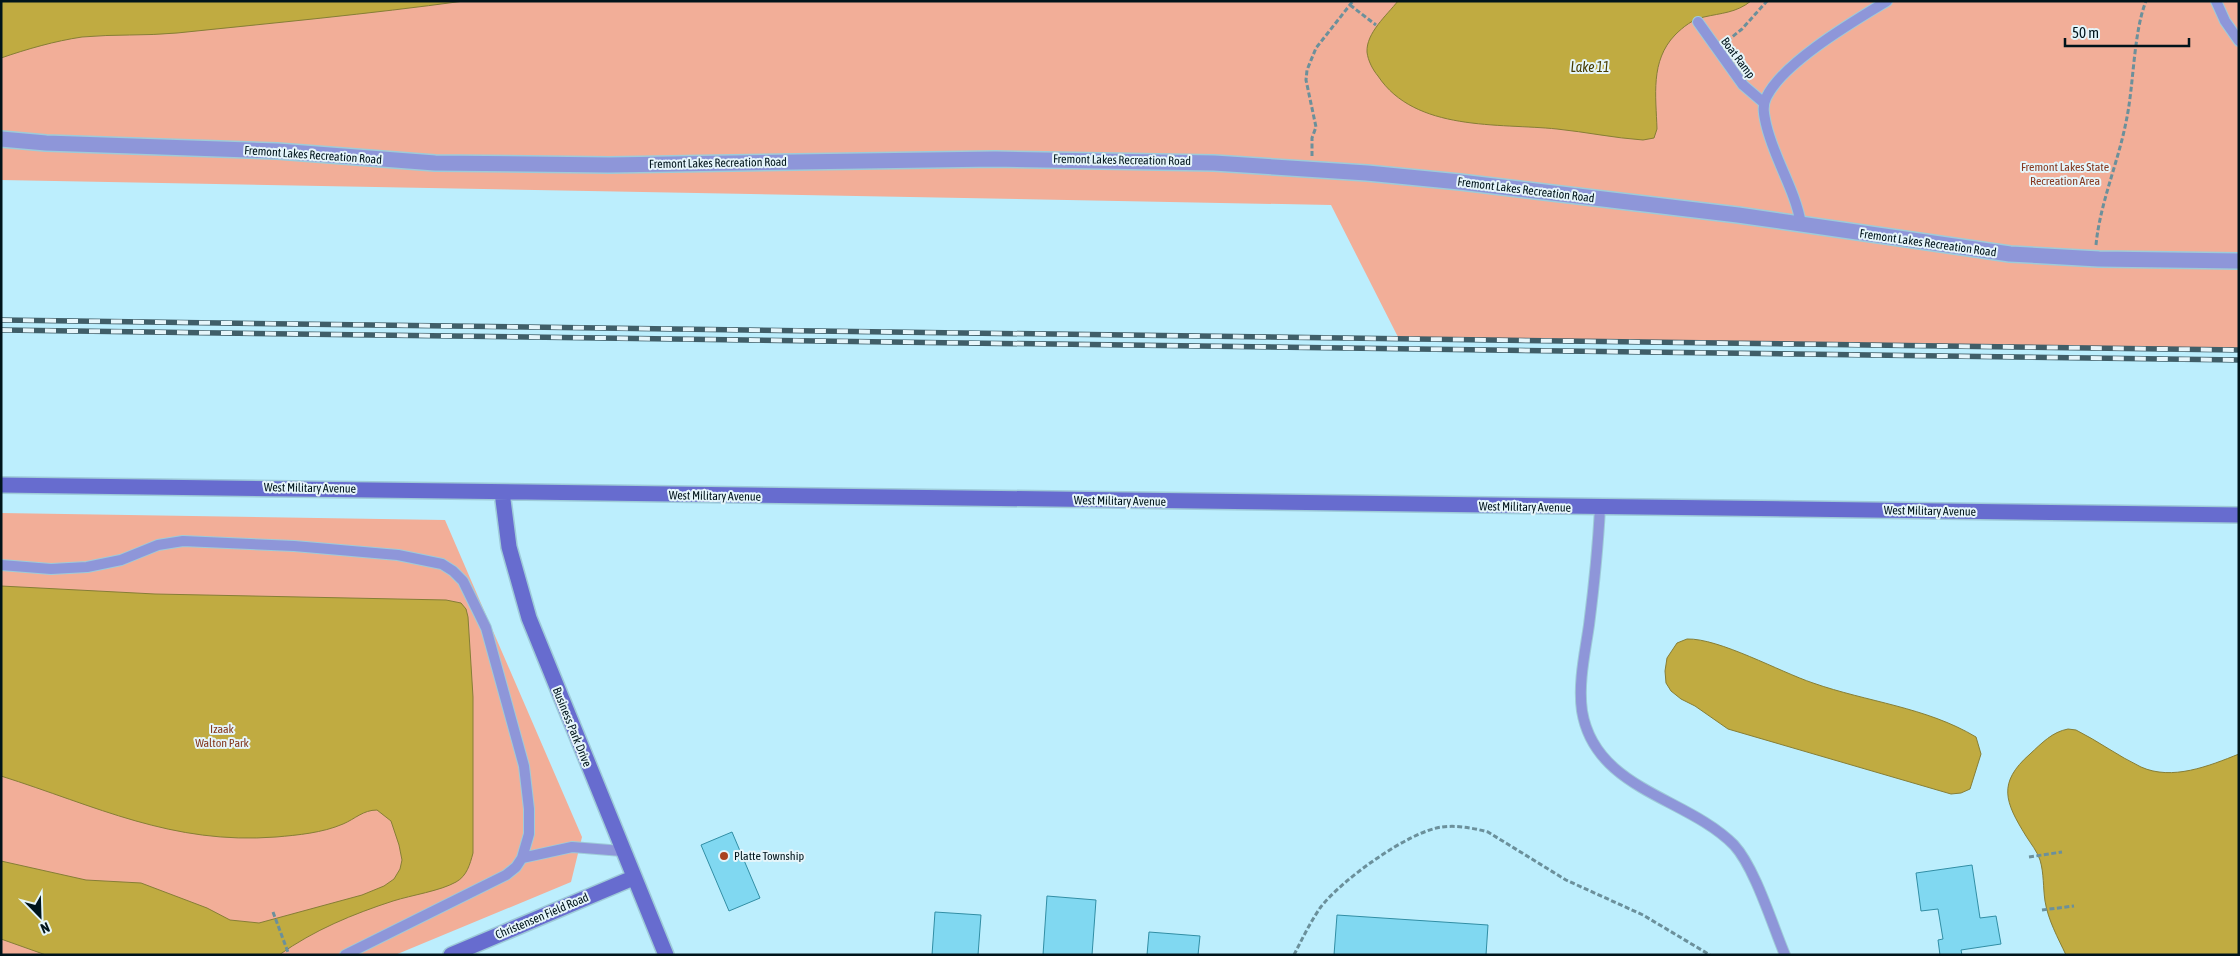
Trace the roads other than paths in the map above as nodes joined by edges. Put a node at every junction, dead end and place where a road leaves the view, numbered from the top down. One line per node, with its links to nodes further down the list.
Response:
1 (1887, 1): 5 (lane)
2 (2216, 1): 4 (lane)
3 (1698, 22): 5 (lane, Boat Ramp)
4 (2239, 41)
5 (1764, 103): 7 (lane)
6 (1, 139): 7 (street, Fremont Lakes Recreation Road)
7 (1801, 224): 8 (street, Fremont Lakes Recreation Road)
8 (2239, 260)
9 (1, 485): 10 (street, West Military Avenue)
10 (502, 492): 11 (street, West Military Avenue); 14 (street, Business Park Drive)
11 (1600, 508): 12 (street, West Military Avenue); 20 (lane)
12 (2239, 515)
13 (1, 565): 15 (lane)
14 (622, 851): 15 (lane); 16 (street, Business Park Drive)
15 (522, 858): 17 (lane)
16 (633, 878): 18 (street, Christensen Field Road); 19 (street, Business Park Drive)
17 (344, 955)
18 (451, 955)
19 (666, 955)
20 (1785, 955)

